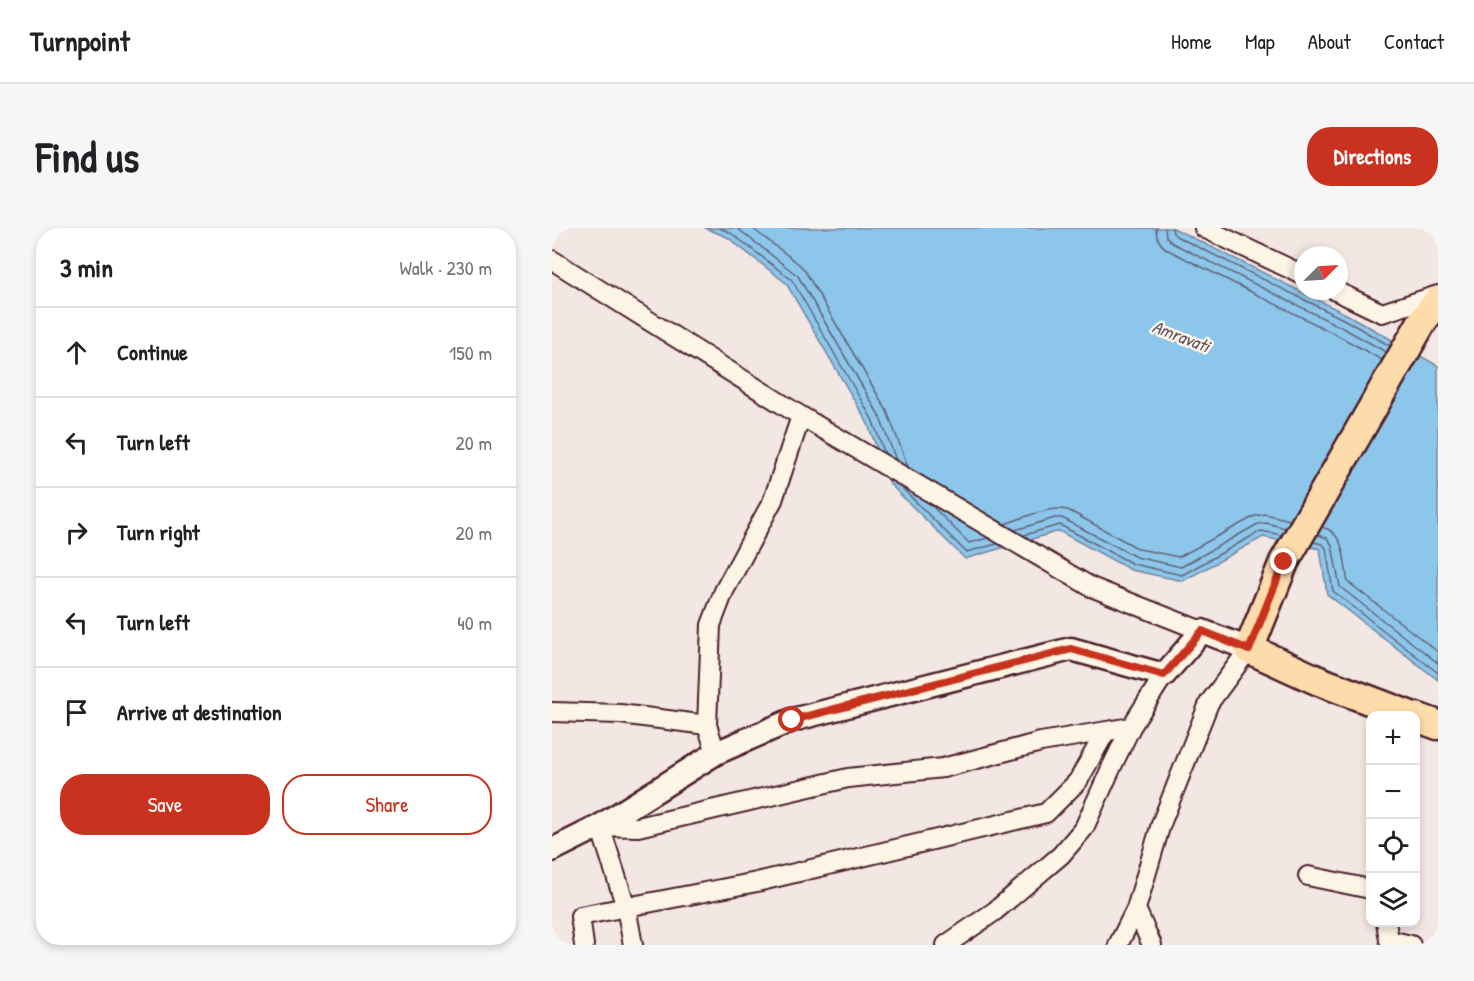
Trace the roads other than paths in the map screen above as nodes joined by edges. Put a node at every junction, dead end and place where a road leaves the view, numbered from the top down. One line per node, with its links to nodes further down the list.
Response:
1 (1204, 228): 3 (street)
2 (552, 260): 7 (street)
3 (1294, 271)
4 (1438, 295): 5 (street)
5 (1348, 297)
6 (1430, 310): 9 (main road)
7 (801, 416): 8 (street); 14 (street)
8 (1202, 631): 9 (street); 10 (street)
9 (1249, 650): 11 (main road); 24 (street)
10 (1164, 675): 16 (street); 18 (street)
11 (1398, 711)
12 (552, 712): 14 (street)
13 (1420, 718): 15 (main road)
14 (707, 725): 18 (street)
15 (1438, 725)
16 (1131, 727): 17 (street); 28 (street)
17 (1106, 731): 19 (street); 23 (street)
18 (716, 753): 19 (street)
19 (600, 826): 20 (street); 23 (street)
20 (552, 850)
21 (1308, 876): 22 (street)
22 (1366, 888)
23 (626, 908): 26 (street); 27 (street)
24 (1136, 909): 29 (street); 30 (street)
25 (1387, 927): 31 (street)
26 (584, 945)
27 (633, 945)
28 (946, 945)
29 (1118, 945)
30 (1152, 945)
31 (1412, 945)

